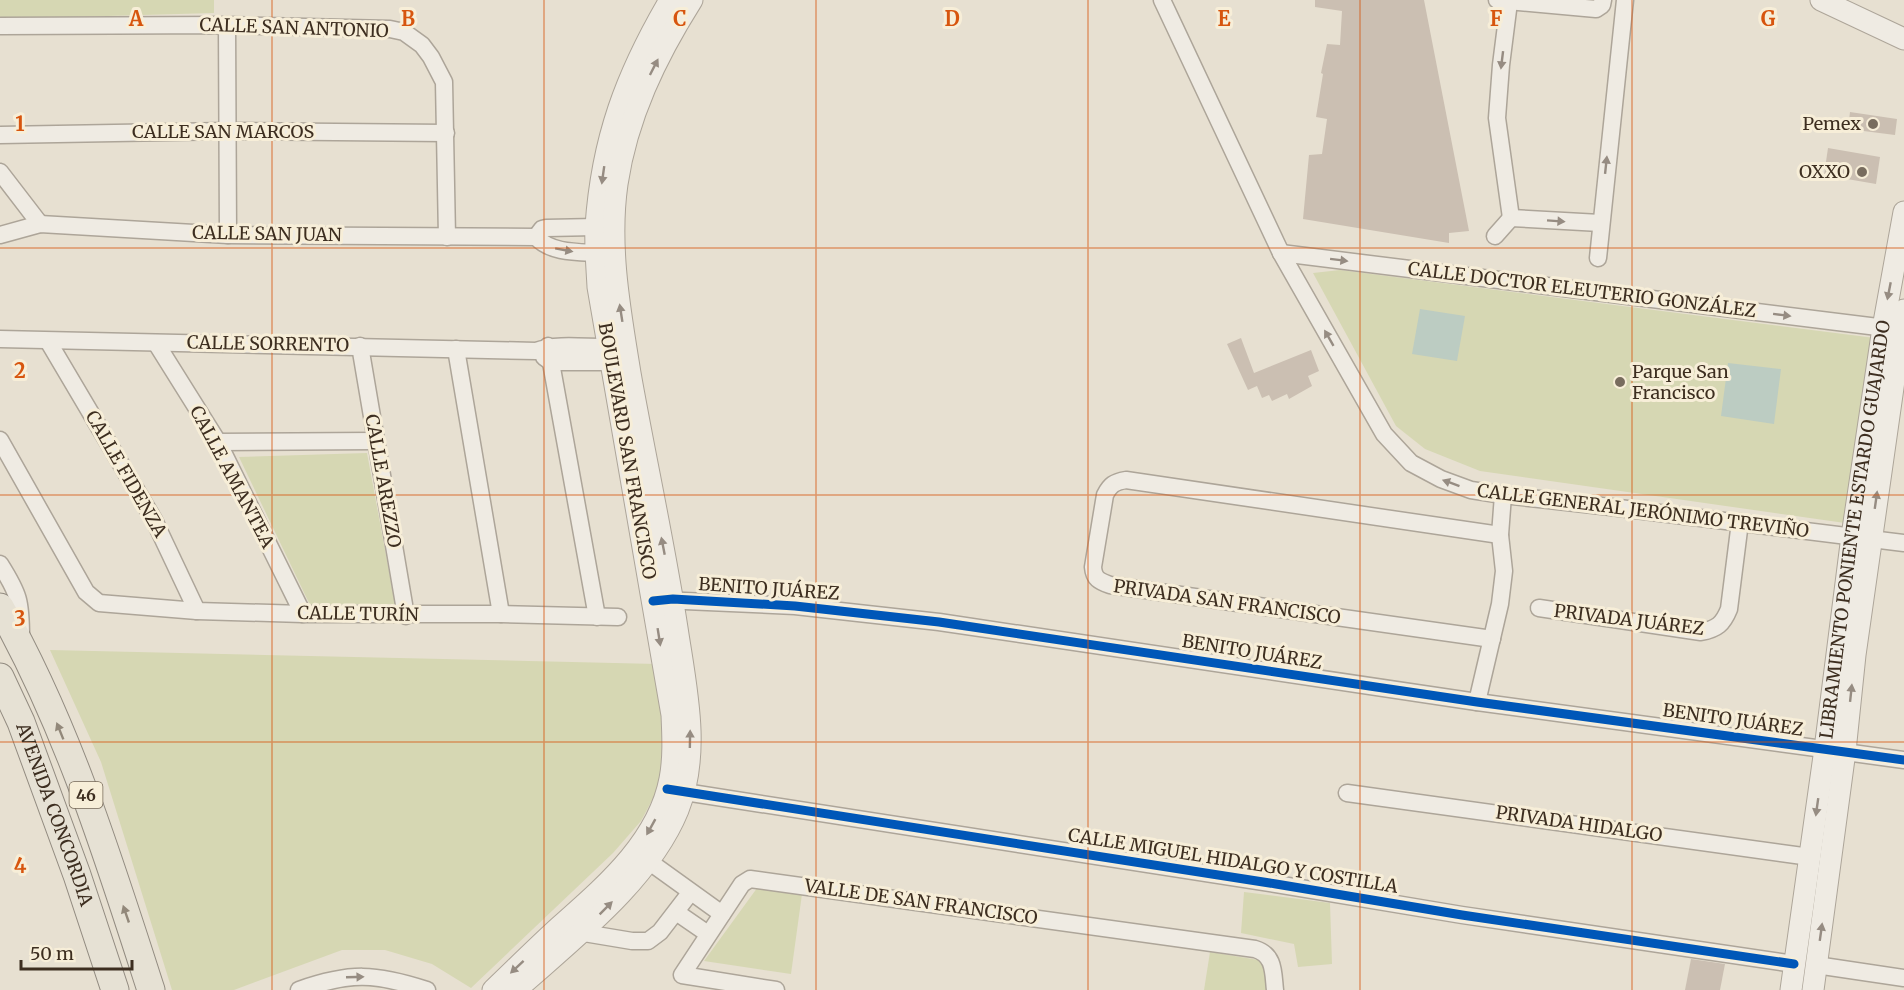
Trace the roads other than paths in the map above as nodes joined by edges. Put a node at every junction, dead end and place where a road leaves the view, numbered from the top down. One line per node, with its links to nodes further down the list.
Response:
1 (670, 0): 19 (street, BOULEVARD SAN FRANCISCO, one-way to 19)
2 (692, 0): 35 (street, BOULEVARD SAN FRANCISCO, one-way to 2)
3 (1162, 0): 26 (street, CALLE GENERAL JERÓNIMO TREVIÑO)
4 (1603, 0): 7 (street)
5 (1625, 0): 17 (street, one-way to 5)
6 (1821, 0): 10 (street)
7 (1503, 1): 16 (street, one-way to 16)
8 (227, 25): 9 (street, CALLE SAN ANTONIO); 11 (street); 12 (street, CALLE SAN ANTONIO)
9 (0, 26)
10 (1904, 39)
11 (229, 131): 12 (street, CALLE SAN MARCOS); 13 (street, CALLE SAN MARCOS); 21 (street)
12 (446, 133): 23 (street, CALLE SAN ANTONIO)
13 (0, 135)
14 (0, 172): 18 (street)
15 (1904, 212): 28 (street, LIBRAMIENTO PONIENTE ESTARDO GUAJARDO, one-way to 28)
16 (1511, 218): 17 (street, one-way to 17); 22 (street)
17 (1600, 223): 27 (street)
18 (40, 224): 20 (street, CALLE SAN JUAN); 21 (street, CALLE SAN JUAN)
19 (596, 227): 24 (street, CALLE SAN JUAN); 25 (street, BOULEVARD SAN FRANCISCO)
20 (0, 235)
21 (228, 235): 23 (street, CALLE SAN JUAN)
22 (1495, 236)
23 (447, 237): 24 (street, CALLE SAN JUAN)
24 (536, 237): 25 (street, CALLE SAN JUAN, one-way to 25)
25 (597, 253): 35 (street, BOULEVARD SAN FRANCISCO)
26 (1281, 253): 28 (street, CALLE DOCTOR ELEUTERIO GONZÁLEZ, one-way to 28); 39 (street, CALLE GENERAL JERÓNIMO TREVIÑO, one-way to 26)
27 (1598, 258)
28 (1898, 324): 42 (street, LIBRAMIENTO PONIENTE ESTARDO GUAJARDO)
29 (0, 339): 30 (street, CALLE SORRENTO)
30 (48, 341): 31 (street, CALLE SORRENTO); 48 (street, CALLE FIDENZA)
31 (156, 343): 32 (street, CALLE SORRENTO); 38 (street, CALLE AMANTEA)
32 (360, 346): 33 (street, CALLE SORRENTO); 37 (street, CALLE AREZZO)
33 (456, 349): 34 (street, CALLE SORRENTO); 50 (street)
34 (545, 353): 35 (street, CALLE SORRENTO); 52 (street)
35 (619, 355): 45 (street, BOULEVARD SAN FRANCISCO)
36 (0, 440): 48 (street, CALLE TURÍN)
37 (376, 441): 38 (street); 51 (street, CALLE AREZZO)
38 (218, 442): 49 (street, CALLE AMANTEA)
39 (1503, 495): 40 (street, CALLE GENERAL JERÓNIMO TREVIÑO); 41 (street)
40 (1740, 522): 42 (street, CALLE GENERAL JERÓNIMO TREVIÑO); 47 (street, PRIVADA JUÁREZ)
41 (1500, 535): 54 (street); 54 (street, PRIVADA SAN FRANCISCO)
42 (1861, 537): 43 (street, CALLE GENERAL JERÓNIMO TREVIÑO); 58 (street, LIBRAMIENTO PONIENTE ESTARDO GUAJARDO)
43 (1904, 543)
44 (0, 564): 55 (street)
45 (663, 600): 57 (street, BENITO JUÁREZ); 60 (street, BOULEVARD SAN FRANCISCO)
46 (0, 607): 55 (main road, AVENIDA CONCORDIA / 46)
47 (1539, 608)
48 (197, 611): 49 (street, CALLE TURÍN)
49 (303, 614): 51 (street, CALLE TURÍN)
50 (501, 614): 51 (street, CALLE TURÍN); 52 (street, CALLE TURÍN)
51 (406, 615)
52 (597, 617): 53 (street, CALLE TURÍN)
53 (618, 617)
54 (1492, 639): 57 (street)
55 (20, 645): 75 (main road, AVENIDA CONCORDIA / 46, one-way to 55)
56 (0, 677): 64 (main road, AVENIDA CONCORDIA / 46)
57 (1477, 702): 58 (street, BENITO JUÁREZ)
58 (1835, 750): 59 (street, BENITO JUÁREZ); 63 (street, LIBRAMIENTO PONIENTE ESTARDO GUAJARDO, one-way to 63); 71 (street, LIBRAMIENTO PONIENTE ESTARDO GUAJARDO, one-way to 58)
59 (1904, 760)
60 (676, 790): 62 (street, BOULEVARD SAN FRANCISCO); 70 (street, CALLE MIGUEL HIDALGO Y COSTILLA)
61 (1347, 793): 63 (street, PRIVADA HIDALGO)
62 (642, 856): 65 (street); 68 (street, BOULEVARD SAN FRANCISCO)
63 (1810, 857): 70 (street, LIBRAMIENTO PONIENTE ESTARDO GUAJARDO)
64 (77, 875): 73 (main road, AVENIDA CONCORDIA / 46); 74 (main road)
65 (690, 893): 66 (street); 67 (street)
66 (676, 912): 68 (street); 69 (street)
67 (722, 914): 69 (street, VALLE DE SAN FRANCISCO); 81 (street, VALLE DE SAN FRANCISCO)
68 (569, 930): 78 (street, BOULEVARD SAN FRANCISCO, one-way to 78); 79 (street, BOULEVARD SAN FRANCISCO)
69 (708, 934): 80 (street, VALLE DE SAN FRANCISCO)
70 (1794, 964): 82 (street, LIBRAMIENTO PONIENTE ESTARDO GUAJARDO)
71 (1816, 965): 72 (street); 83 (street, LIBRAMIENTO PONIENTE ESTARDO GUAJARDO)
72 (1904, 978)
73 (115, 990)
74 (123, 990)
75 (151, 990)
76 (299, 990): 77 (street, one-way to 77)
77 (427, 990)
78 (493, 990)
79 (516, 990)
80 (776, 990)
81 (1275, 990)
82 (1791, 990)
83 (1813, 990)

